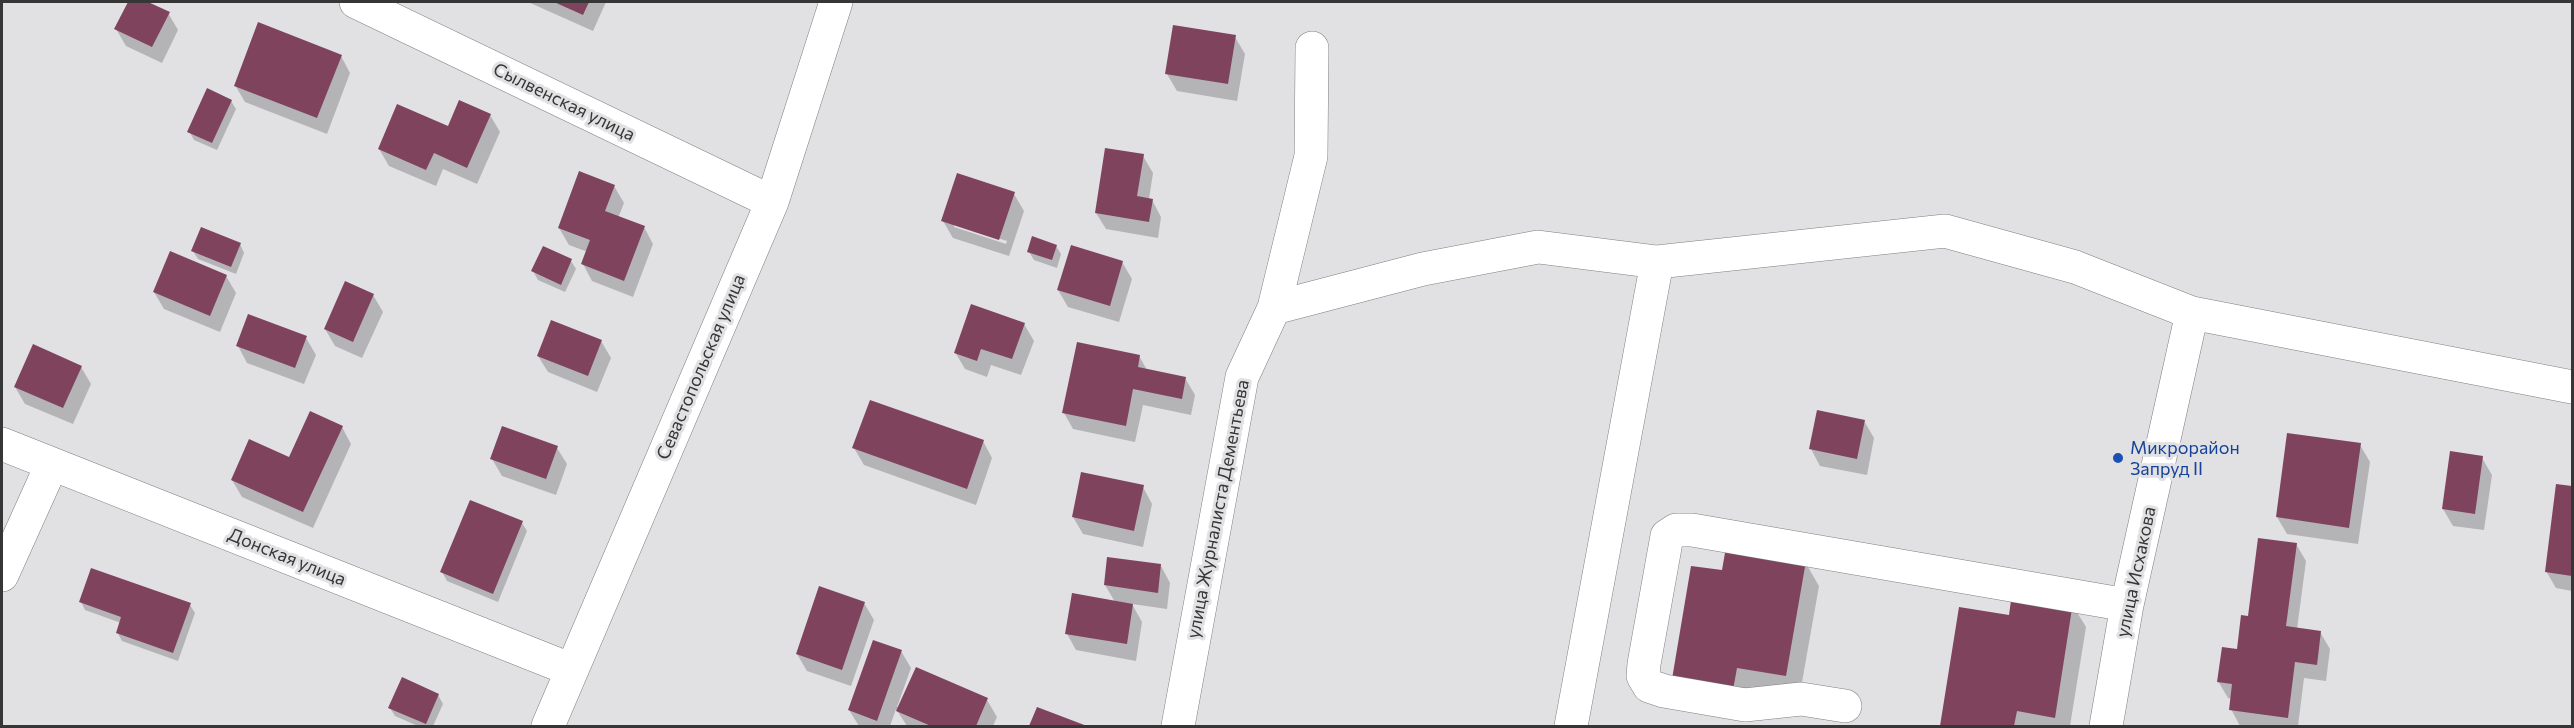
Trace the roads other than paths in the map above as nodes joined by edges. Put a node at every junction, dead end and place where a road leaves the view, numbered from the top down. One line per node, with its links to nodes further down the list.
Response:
1 (356, 2): 4 (street, Сылвенская улица)
2 (836, 2): 4 (street, Севастопольская улица)
3 (1312, 48): 6 (street, улица Журналиста Дементьева)
4 (772, 202): 13 (street, Севастопольская улица)
5 (1657, 262): 6 (street); 7 (street); 17 (street)
6 (1274, 308): 16 (street, улица Журналиста Дементьева)
7 (2192, 313): 8 (street); 12 (street, улица Исхакова)
8 (2572, 387)
9 (2, 444): 10 (street, Донская улица)
10 (52, 464): 11 (street); 13 (street, Донская улица)
11 (2, 575)
12 (2127, 605): 14 (street); 18 (street, улица Исхакова)
13 (572, 670): 15 (street, Севастопольская улица)
14 (1845, 706)
15 (548, 726)
16 (1178, 726)
17 (1572, 726)
18 (2106, 726)

